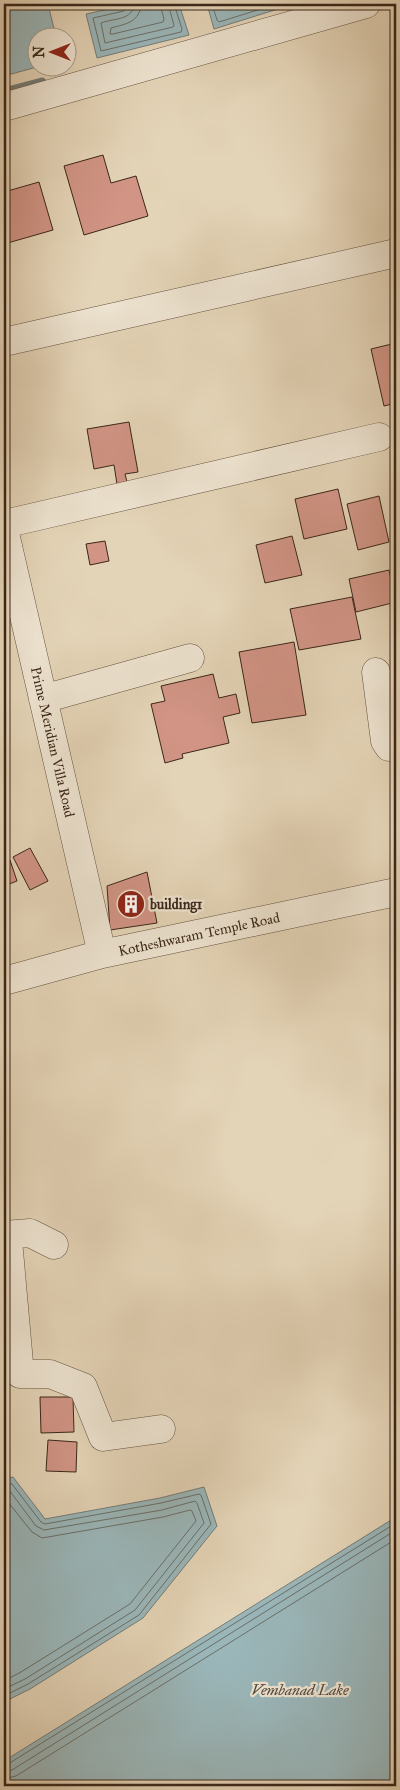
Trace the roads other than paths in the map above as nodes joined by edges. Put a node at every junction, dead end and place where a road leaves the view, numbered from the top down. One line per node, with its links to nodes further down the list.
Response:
1 (366, 4): 2 (street)
2 (4, 107)
3 (396, 254): 4 (street)
4 (4, 342)
5 (379, 437): 6 (street)
6 (4, 524)
7 (4, 529): 10 (street, Prime Meridian Villa Road)
8 (190, 658): 10 (street)
9 (376, 672): 11 (street)
10 (43, 699): 13 (street, Prime Meridian Villa Road)
11 (396, 748)
12 (396, 892): 13 (street, Kotheshwaram Temple Road)
13 (102, 954): 14 (street, Kotheshwaram Temple Road)
14 (4, 981)
15 (4, 1234): 17 (street)
16 (4, 1242): 18 (street)
17 (54, 1245)
18 (161, 1429)

